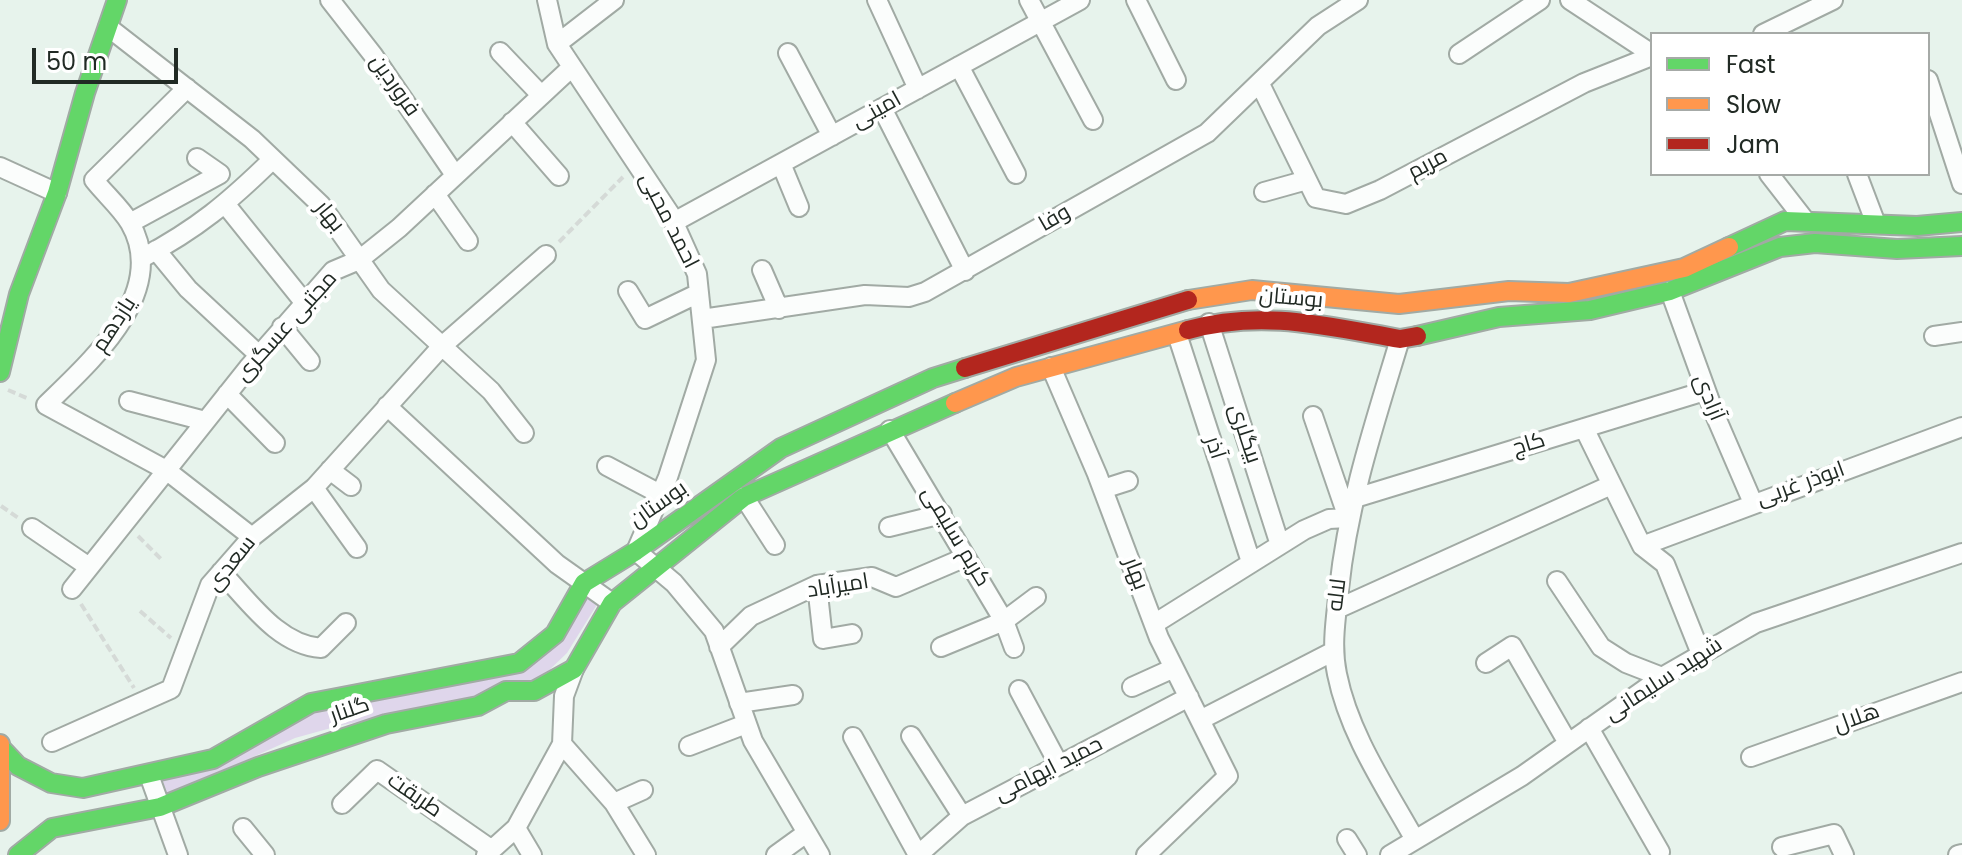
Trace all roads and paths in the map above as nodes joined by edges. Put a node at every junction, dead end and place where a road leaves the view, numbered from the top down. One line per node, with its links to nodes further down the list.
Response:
1 (117, 0): 14 (street)
2 (330, 0): 40 (street, فروردین)
3 (547, 0): 16 (street, احمد محبی)
4 (614, 0): 16 (street)
5 (877, 0): 28 (street)
6 (1029, 0): 13 (street)
7 (1080, 0): 13 (street, امینی)
8 (1136, 0): 24 (street)
9 (1358, 0): 25 (street, وفا)
10 (1540, 0): 19 (street)
11 (1570, 0): 20 (street)
12 (1833, 0): 15 (street)
13 (1039, 23): 22 (street, امینی); 31 (street)
14 (108, 27): 27 (street, بهار); 47 (street)
15 (1767, 32)
16 (557, 44): 23 (street, احمد محبی)
17 (500, 52): 29 (street)
18 (788, 53): 33 (street)
19 (1459, 54)
20 (1650, 54)
21 (1650, 56): 44 (street, مریم)
22 (959, 66): 28 (street, امینی); 39 (street)
23 (572, 67): 29 (street, مجتبی عسگری); 36 (street, احمد محبی)
24 (1176, 80)
25 (1260, 84): 44 (street, مریم); 62 (street, وفا)
26 (1930, 86): 45 (street)
27 (187, 88): 35 (street, بهار); 54 (street)
28 (918, 89): 30 (street, امینی)
29 (541, 95): 32 (street, مجتبی عسگری)
30 (882, 108): 33 (street, امینی); 62 (street)
31 (1093, 120)
32 (512, 122): 40 (street, مجتبی عسگری); 41 (street)
33 (832, 136): 37 (street, امینی)
34 (197, 158): 54 (street)
35 (273, 159): 49 (street); 60 (street, بهار)
36 (638, 162): 52 (street, احمد محبی); 59 (path)
37 (782, 166): 50 (street); 52 (street, امینی)
38 (0, 167): 47 (street)
39 (1016, 174)
40 (455, 175): 48 (street, مجتبی عسگری)
41 (559, 176)
42 (1771, 176): 51 (street)
43 (1858, 176): 55 (street)
44 (1307, 180): 46 (street)
45 (1962, 184)
46 (1264, 192)
47 (57, 193): 79 (street)
48 (435, 194): 56 (street); 60 (street, مجتبی عسگری)
49 (226, 205): 58 (street); 66 (street)
50 (799, 207)
51 (1804, 219): 55 (street, بوستان); 114 (street, بوستان)
52 (674, 222): 65 (street, احمد محبی)
53 (1962, 222): 55 (street, بوستان)
54 (130, 223): 58 (street)
55 (1876, 224)
56 (468, 241)
57 (1962, 246): 64 (street, بوستان)
58 (149, 254): 76 (street); 84 (street, یازدهم)
59 (546, 255): 75 (street, سعدی)
60 (359, 260): 66 (street, مجتبی عسگری); 75 (street, بهار)
61 (762, 270): 67 (street)
62 (965, 271): 67 (street, وفا)
63 (628, 291): 65 (street)
64 (1670, 291): 74 (street, بوستان); 81 (street, آزادی)
65 (699, 293): 68 (street, احمد محبی)
66 (304, 302): 70 (street, مجتبی عسگری)
67 (779, 309): 68 (street, وفا)
68 (702, 319): 101 (street, احمد محبی)
69 (1209, 323): 72 (street, بوستان); 74 (street, بوستان); 111 (street, بیگلری)
70 (282, 327): 76 (street, مجتبی عسگری); 77 (street)
71 (1962, 332): 73 (street)
72 (1177, 334): 78 (street, بوستان); 118 (street, آذر)
73 (1934, 336)
74 (1400, 339): 104 (street, لاله)
75 (442, 346): 85 (street, سعدی); 91 (street, بهار)
76 (259, 355): 82 (street, مجتبی عسگری)
77 (310, 361)
78 (1051, 367): 90 (street, بوستان); 100 (street, بهار)
79 (0, 372)
80 (0, 387): 84 (path)
81 (1705, 391): 89 (street, کاج); 103 (street, آزادی)
82 (227, 394): 87 (street, مجتبی عسگری); 92 (street)
83 (129, 401): 87 (street)
84 (46, 405): 94 (street)
85 (387, 406): 95 (street, سعدی); 123 (street)
86 (1313, 416): 104 (street)
87 (205, 421): 94 (street, مجتبی عسگری)
88 (1962, 427): 103 (street, ابوذر غربی)
89 (1584, 428): 98 (street); 104 (street, کاج)
90 (890, 430): 102 (street, بوستان); 105 (street, کریم سلیمی)
91 (524, 433)
92 (275, 443)
93 (607, 466): 101 (street)
94 (166, 470): 106 (street, مجتبی عسگری); 109 (street)
95 (330, 470): 97 (street); 99 (street, سعدی)
96 (1128, 481): 100 (street)
97 (351, 486)
98 (1609, 486): 112 (street); 128 (street)
99 (314, 488): 109 (street, سعدی); 113 (street)
100 (1103, 489): 132 (street, بهار)
101 (660, 494): 114 (street, احمد محبی)
102 (744, 497): 110 (street); 120 (street, بوستان)
103 (1753, 503): 112 (street, ابوذر غربی)
104 (1350, 508): 111 (street, کاج); 128 (street, لاله)
105 (942, 514): 107 (street); 116 (street, کریم سلیمی)
106 (125, 522): 117 (path); 119 (street, مجتبی عسگری)
107 (889, 527)
108 (32, 528): 119 (street)
109 (252, 537): 121 (street, سعدی)
110 (775, 545)
111 (1280, 545): 118 (street, کاج)
112 (1642, 546): 139 (street)
113 (357, 548)
114 (636, 551): 120 (street); 123 (street, گلنار)
115 (1962, 553): 139 (street, شهید سلیمانی)
116 (966, 557): 124 (street, امیرآباد); 130 (street, کریم سلیمی)
117 (162, 560)
118 (1251, 562): 132 (street, کاج)
119 (89, 567): 125 (street, مجتبی عسگری)
120 (658, 567): 127 (street); 134 (street)
121 (221, 572): 131 (street); 137 (street, سعدی)
122 (1557, 581): 143 (street)
123 (584, 583): 127 (street); 163 (street, گلنار)
124 (817, 585): 133 (street); 134 (street, امیرآباد)
125 (72, 589): 149 (path)
126 (1036, 597): 130 (street)
127 (612, 603): 142 (street)
128 (1337, 609): 138 (street, لاله)
129 (140, 611): 137 (path)
130 (1004, 621): 135 (street); 136 (street, کریم سلیمی)
131 (346, 623)
132 (1154, 624): 141 (street, بهار)
133 (852, 634)
134 (719, 647): 150 (street)
135 (941, 647)
136 (1014, 648)
137 (185, 650): 149 (street, سعدی)
138 (1334, 651): 151 (street); 173 (street, لاله)
139 (1701, 654): 143 (street, شهید سلیمانی)
140 (1486, 663): 157 (street)
141 (1174, 668): 145 (street); 148 (street, بهار)
142 (574, 669): 158 (street); 167 (street, گلنار)
143 (1662, 677): 153 (street, شهید سلیمانی)
144 (1962, 682): 161 (street, هلال)
145 (1132, 687)
146 (1019, 690): 162 (street)
147 (793, 695): 150 (street)
148 (1189, 697): 151 (street, بهار); 162 (street, حمید ایهامی)
149 (141, 701): 156 (street, سعدی)
150 (739, 703): 152 (street)
151 (1202, 719): 185 (street, بهار)
152 (746, 724): 160 (street); 172 (street)
153 (1589, 728): 157 (street, شهید سلیمانی); 176 (street)
154 (911, 736): 168 (street)
155 (853, 737): 184 (street)
156 (52, 742)
157 (1568, 743): 173 (street, شهید سلیمانی)
158 (562, 744): 165 (street); 171 (street)
159 (0, 746): 163 (street, گلنار); 169 (street)
160 (689, 746)
161 (1751, 757)
162 (1058, 763): 168 (street, حمید ایهامی)
163 (149, 775): 167 (street)
164 (643, 790): 165 (street)
165 (614, 803): 181 (street)
166 (342, 804): 175 (street, طریقت)
167 (160, 807): 178 (street, گلنار); 179 (street)
168 (962, 816): 184 (street, حمید ایهامی)
169 (0, 821)
170 (243, 828): 177 (street)
171 (516, 828): 175 (street); 180 (street)
172 (805, 834): 182 (street); 183 (street)
173 (1415, 840): 186 (street, شهید سلیمانی)
174 (1782, 847): 187 (street)
175 (489, 852)
176 (1660, 852)
177 (258, 853)
178 (18, 855)
179 (178, 855)
180 (532, 855)
181 (646, 855)
182 (776, 855)
183 (820, 855)
184 (918, 855)
185 (1146, 855)
186 (1390, 855)
187 (1844, 855)

